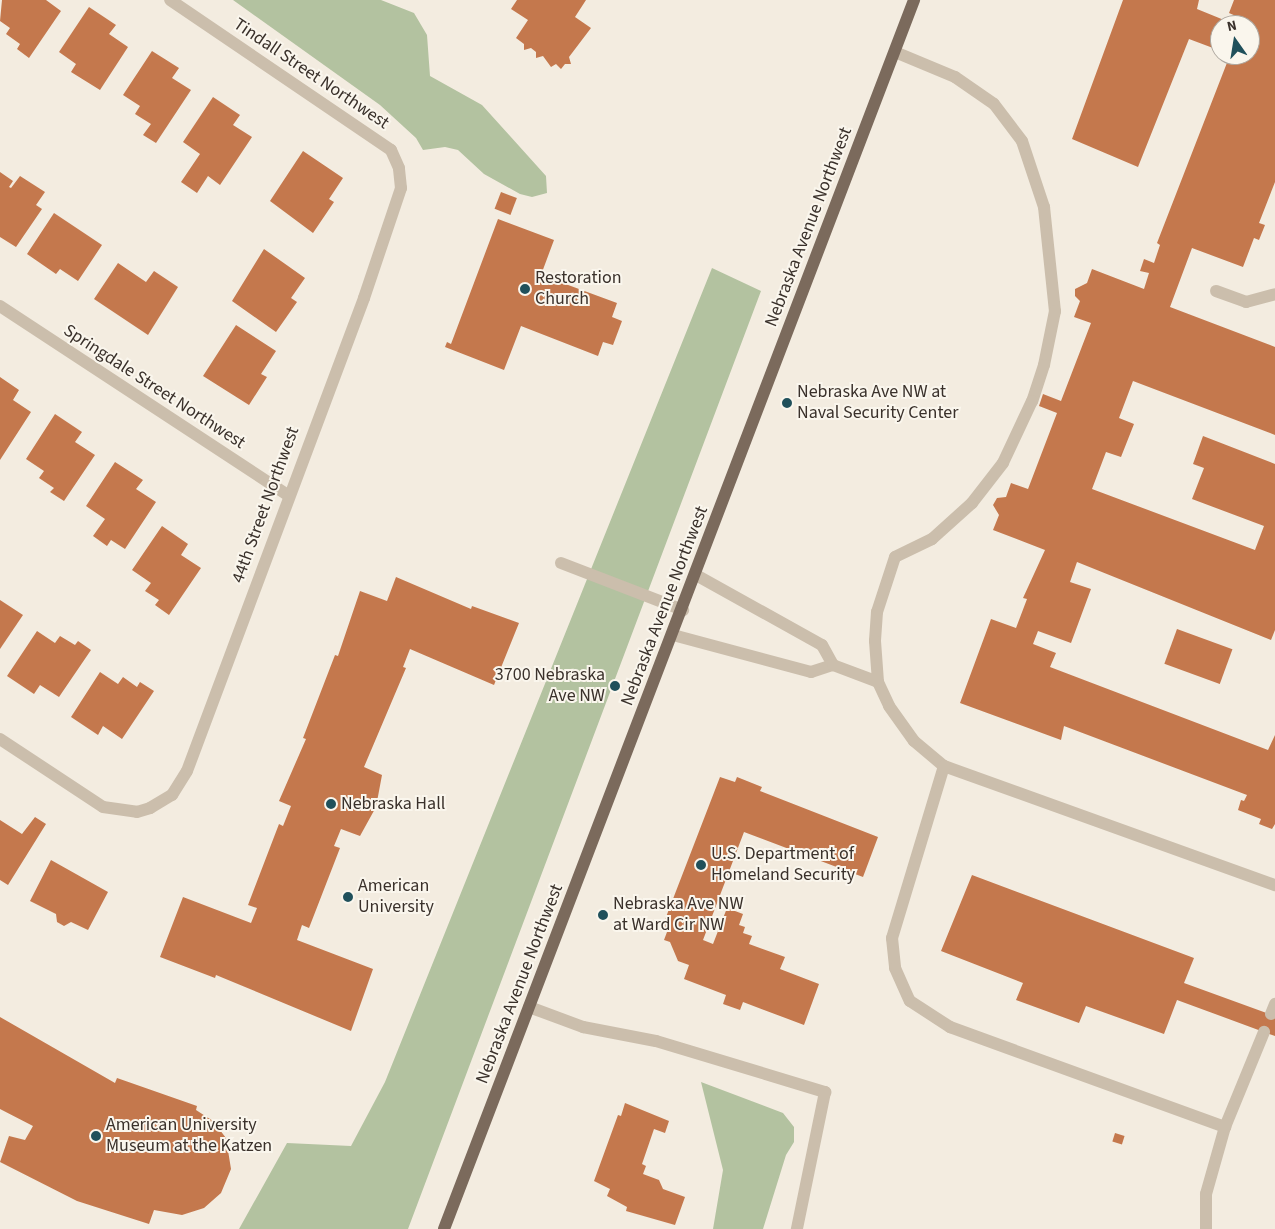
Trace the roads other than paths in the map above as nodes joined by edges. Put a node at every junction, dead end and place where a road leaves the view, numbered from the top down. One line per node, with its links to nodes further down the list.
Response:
1 (170, 0): 4 (street, Tindall Street Northwest)
2 (914, 0): 3 (main road, Nebraska Avenue Northwest)
3 (895, 52): 10 (main road, Nebraska Avenue Northwest); 14 (street)
4 (399, 168): 8 (street, 44th Street Northwest)
5 (1216, 291): 6 (street)
6 (1275, 294)
7 (0, 306): 8 (street, Springdale Street Northwest)
8 (289, 496): 15 (street, 44th Street Northwest)
9 (561, 563): 11 (street)
10 (696, 576): 11 (main road, Nebraska Avenue Northwest); 13 (street)
11 (683, 610): 12 (main road, Nebraska Avenue Northwest)
12 (673, 635): 13 (street); 18 (main road, Nebraska Avenue Northwest)
13 (833, 665): 14 (street)
14 (878, 682): 16 (street)
15 (0, 739)
16 (944, 766): 17 (street); 20 (street)
17 (1275, 885)
18 (529, 1007): 21 (main road, Nebraska Avenue Northwest); 22 (street)
19 (1264, 1032): 20 (street)
20 (1225, 1127): 23 (street)
21 (447, 1227)
22 (797, 1229)
23 (1206, 1229)

